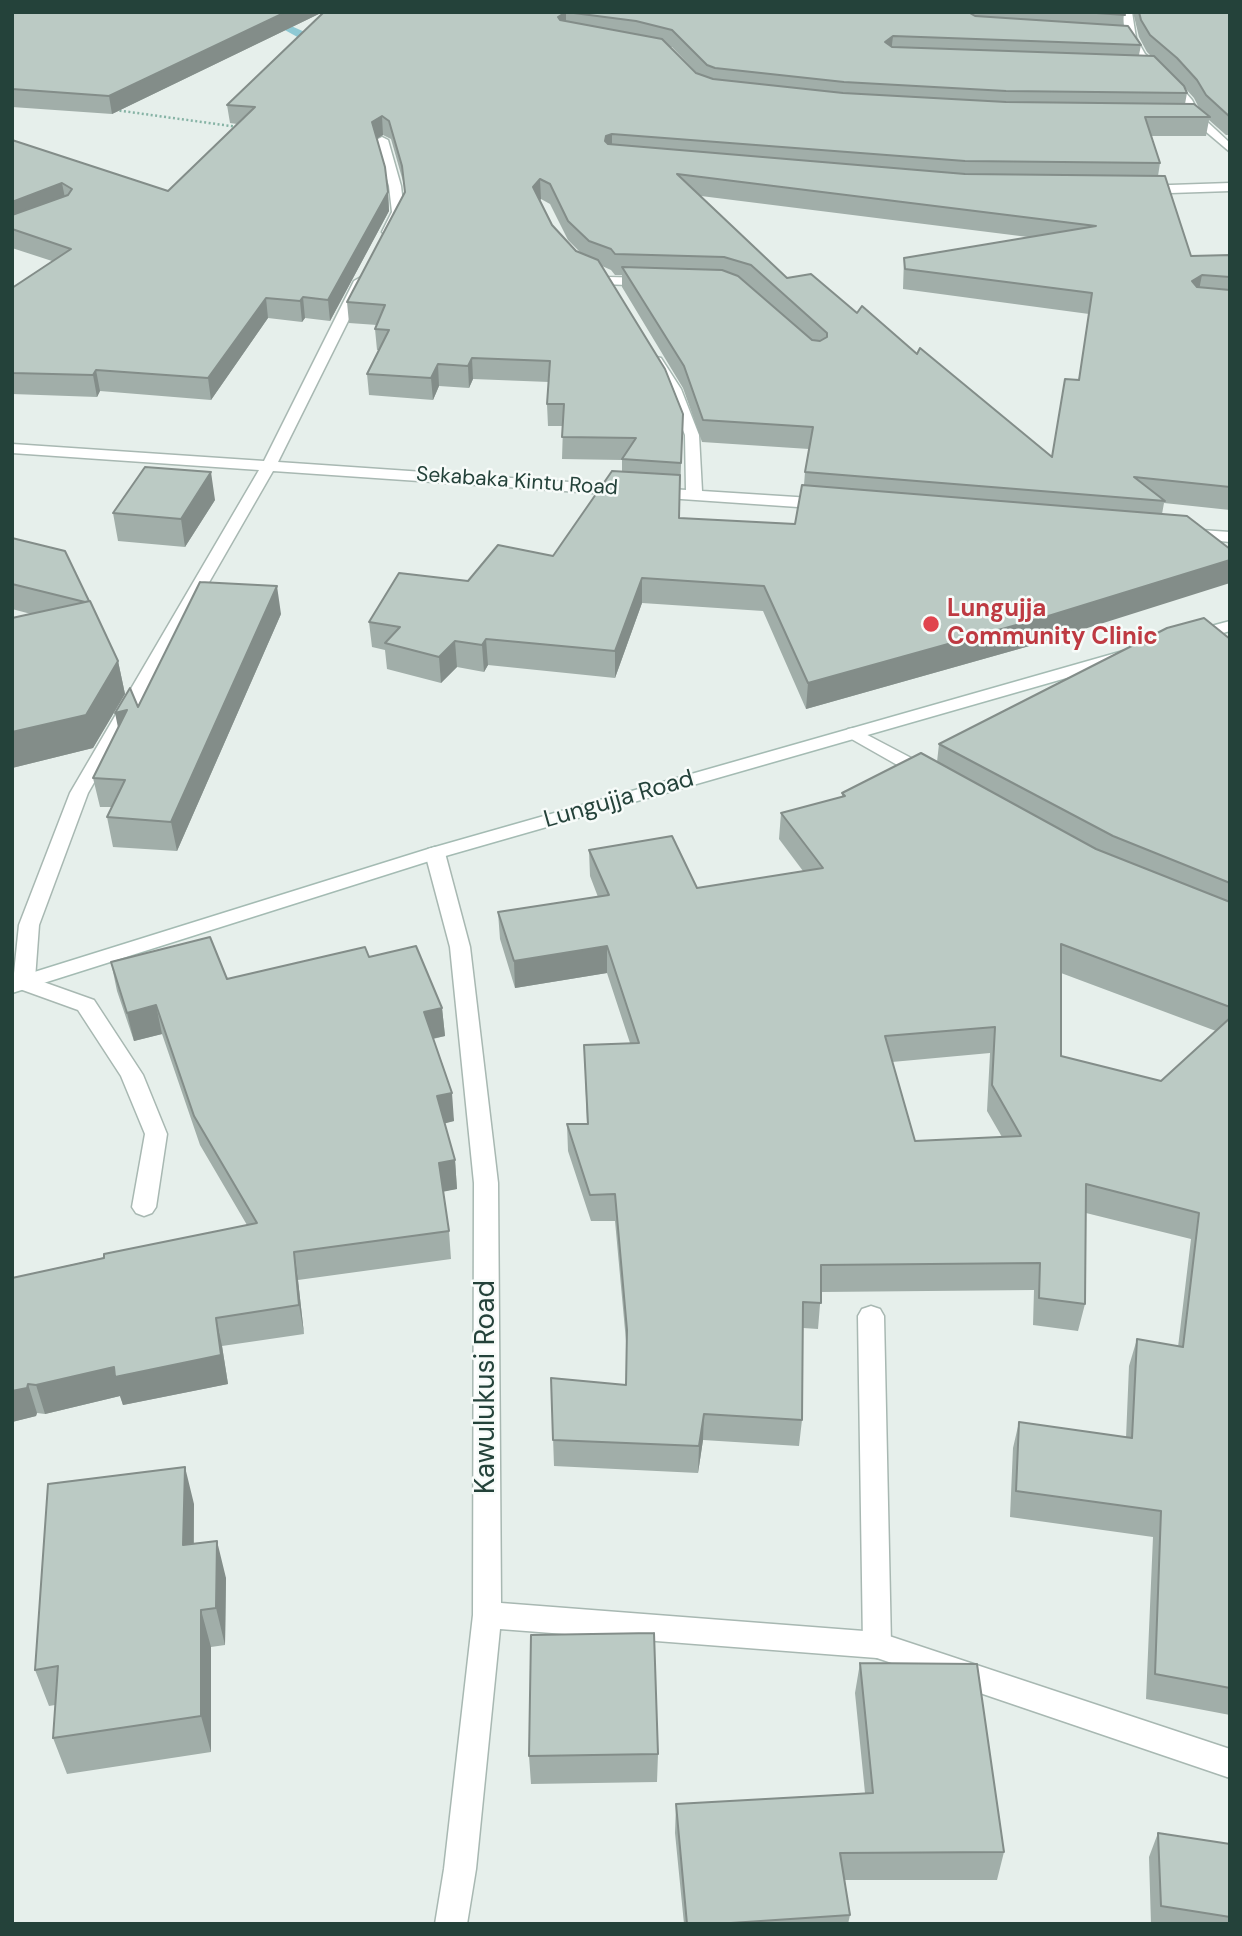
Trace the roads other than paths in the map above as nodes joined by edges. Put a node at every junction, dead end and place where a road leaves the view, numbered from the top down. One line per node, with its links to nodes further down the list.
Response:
1 (1127, 12): 3 (street)
2 (1118, 38): 3 (street)
3 (1131, 38): 5 (street)
4 (1138, 67): 5 (street)
5 (1152, 68): 7 (street)
6 (1181, 117): 7 (street)
7 (1195, 117): 9 (street)
8 (382, 140): 12 (street)
9 (1230, 149)
10 (1230, 187): 11 (street)
11 (1122, 190)
12 (382, 244)
13 (370, 266): 18 (street)
14 (594, 271): 15 (street)
15 (672, 283)
16 (648, 347): 19 (street)
17 (12, 448): 18 (street, Sekabaka Kintu Road)
18 (269, 465): 19 (street, Sekabaka Kintu Road); 29 (street)
19 (694, 494): 20 (street, Sekabaka Kintu Road)
20 (841, 505)
21 (1174, 533): 22 (street)
22 (1230, 537)
23 (1230, 626): 24 (street)
24 (1176, 641)
25 (1136, 653): 26 (street, Lungujja Road)
26 (854, 733): 27 (street); 28 (street, Lungujja Road)
27 (948, 786)
28 (435, 853): 29 (street, Lungujja Road); 32 (street, Kawulukusi Road)
29 (18, 985): 30 (street)
30 (144, 1207)
31 (872, 1316): 33 (street)
32 (487, 1615): 33 (street); 35 (street, Kawulukusi Road)
33 (877, 1644): 34 (street)
34 (1230, 1764)
35 (451, 1924)

